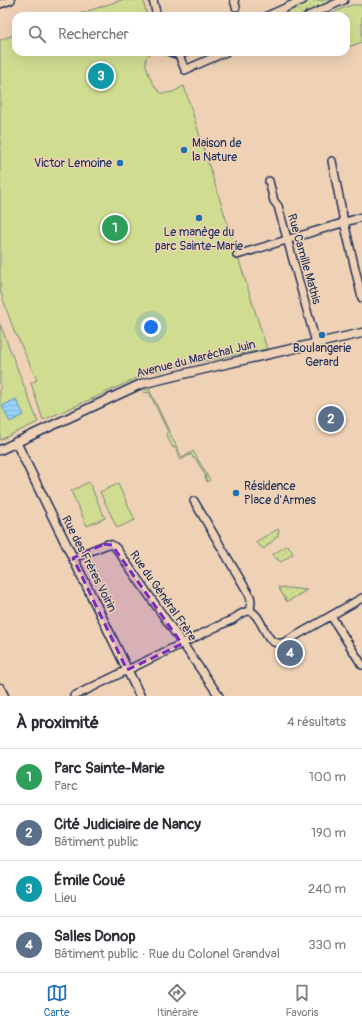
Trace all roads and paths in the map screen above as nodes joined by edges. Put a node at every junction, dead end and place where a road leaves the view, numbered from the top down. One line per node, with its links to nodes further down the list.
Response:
1 (11, 0): 5 (street)
2 (153, 0): 6 (street)
3 (303, 0): 7 (street)
4 (344, 0): 8 (street)
5 (0, 4)
6 (156, 12)
7 (276, 12)
8 (317, 12)
9 (179, 56): 10 (street)
10 (217, 56)
11 (332, 161): 14 (street)
12 (269, 181): 15 (street, Rue Camille Mathis)
13 (362, 216): 14 (street)
14 (344, 222): 15 (street); 17 (street)
15 (288, 239): 16 (street); 19 (street, Rue Camille Mathis)
16 (238, 255)
17 (362, 298)
18 (362, 333): 19 (street, Avenue du Maréchal Juin)
19 (316, 343): 20 (street, Avenue du Maréchal Juin)
20 (16, 442): 21 (street, Avenue du Maréchal Juin); 23 (street, Rue des Frères Voirin)
21 (0, 450)
22 (194, 501): 25 (street)
23 (73, 558): 27 (street, Rue du Général Frère); 29 (street, Rue des Frères Voirin)
24 (362, 598): 26 (street)
25 (250, 611): 26 (street); 27 (street)
26 (331, 616): 28 (street)
27 (182, 644): 29 (street); 34 (street, Rue du Général Frère)
28 (362, 665)
29 (127, 670): 32 (street); 33 (street, Rue des Frères Voirin)
30 (0, 688): 31 (street)
31 (4, 696)
32 (74, 696)
33 (140, 696)
34 (219, 696)

